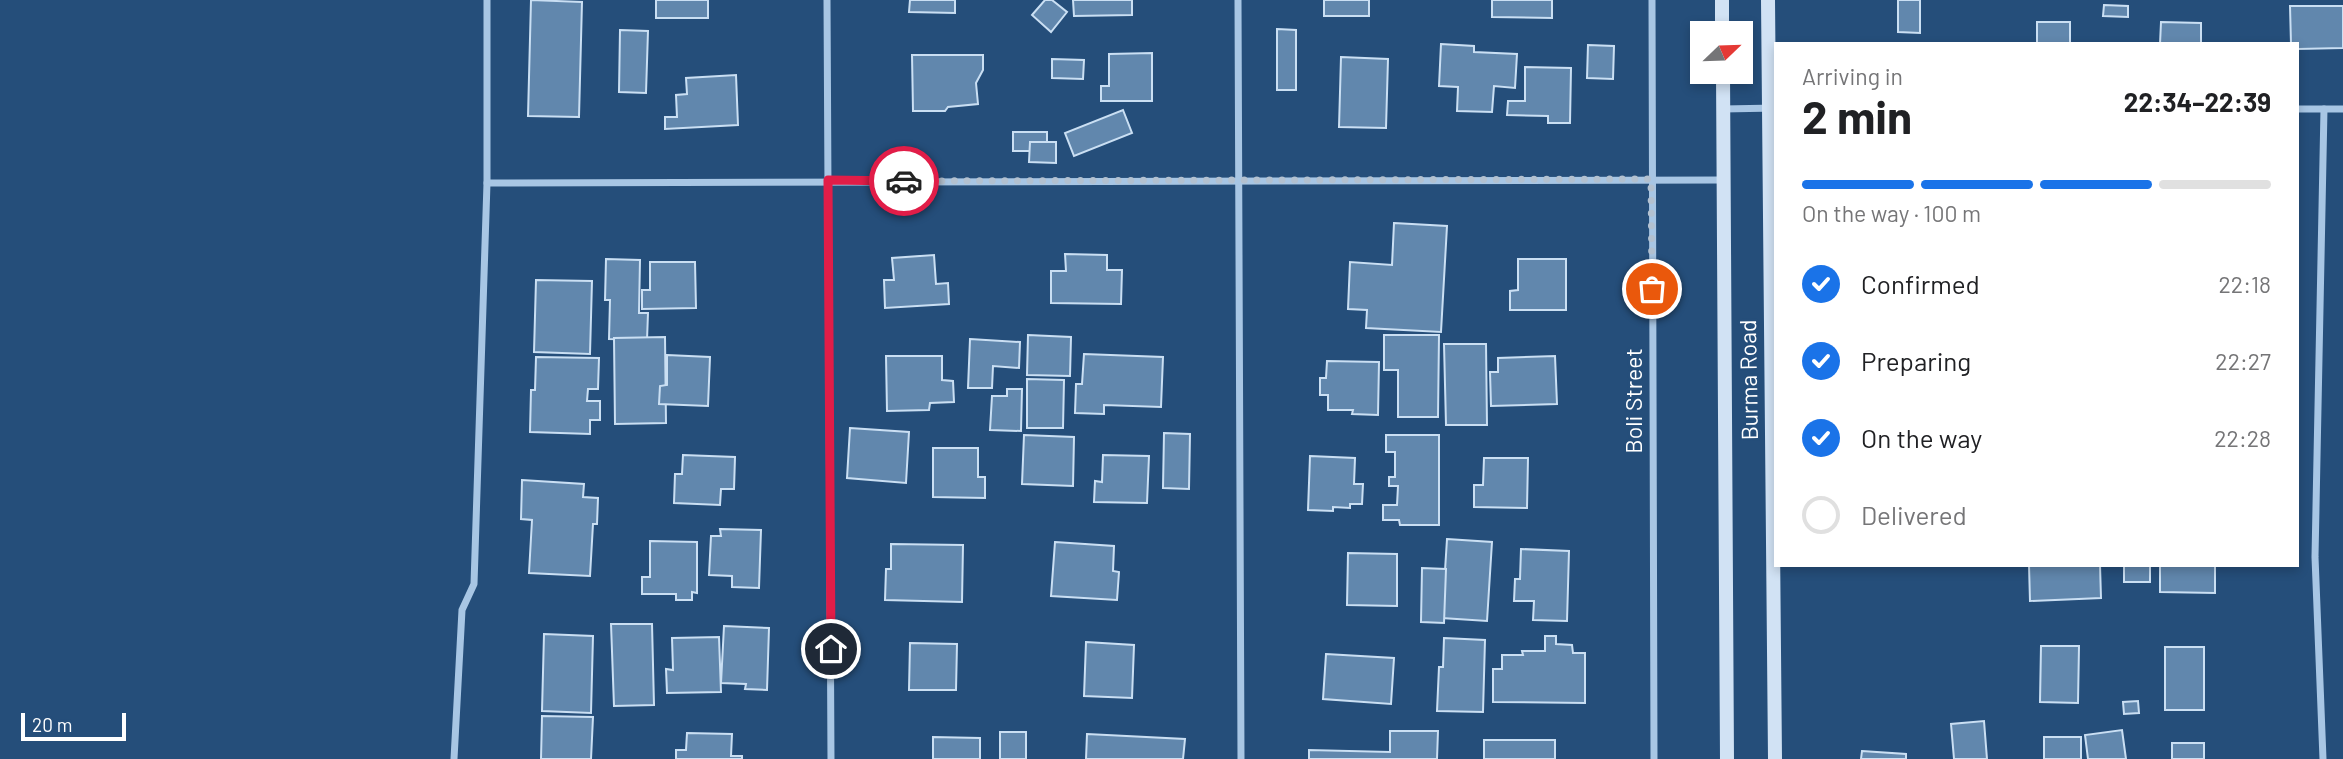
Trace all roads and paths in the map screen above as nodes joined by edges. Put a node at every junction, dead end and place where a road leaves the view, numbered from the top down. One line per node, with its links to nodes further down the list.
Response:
1 (486, 0): 18 (street)
2 (827, 0): 15 (street)
3 (1238, 0): 17 (street)
4 (1652, 0): 14 (street, Boli Street)
5 (1722, 0): 7 (main road)
6 (1768, 0): 9 (main road, Burma Road)
7 (1722, 21)
8 (1723, 84): 10 (main road, Burma Road)
9 (1772, 108): 10 (street); 19 (main road, Burma Road)
10 (1723, 109): 16 (main road, Burma Road)
11 (2299, 109): 12 (street)
12 (2324, 109): 13 (street); 27 (street)
13 (2343, 109)
14 (1651, 179): 16 (street); 17 (street); 24 (street, Boli Street)
15 (828, 180): 17 (street); 18 (street); 22 (street)
16 (1723, 180): 25 (main road, Burma Road)
17 (1239, 181): 23 (street)
18 (487, 183): 21 (street)
19 (1774, 542)
20 (1774, 567): 26 (main road, Burma Road)
21 (454, 759)
22 (831, 759)
23 (1241, 759)
24 (1654, 759)
25 (1727, 759)
26 (1775, 759)
27 (2323, 759)

